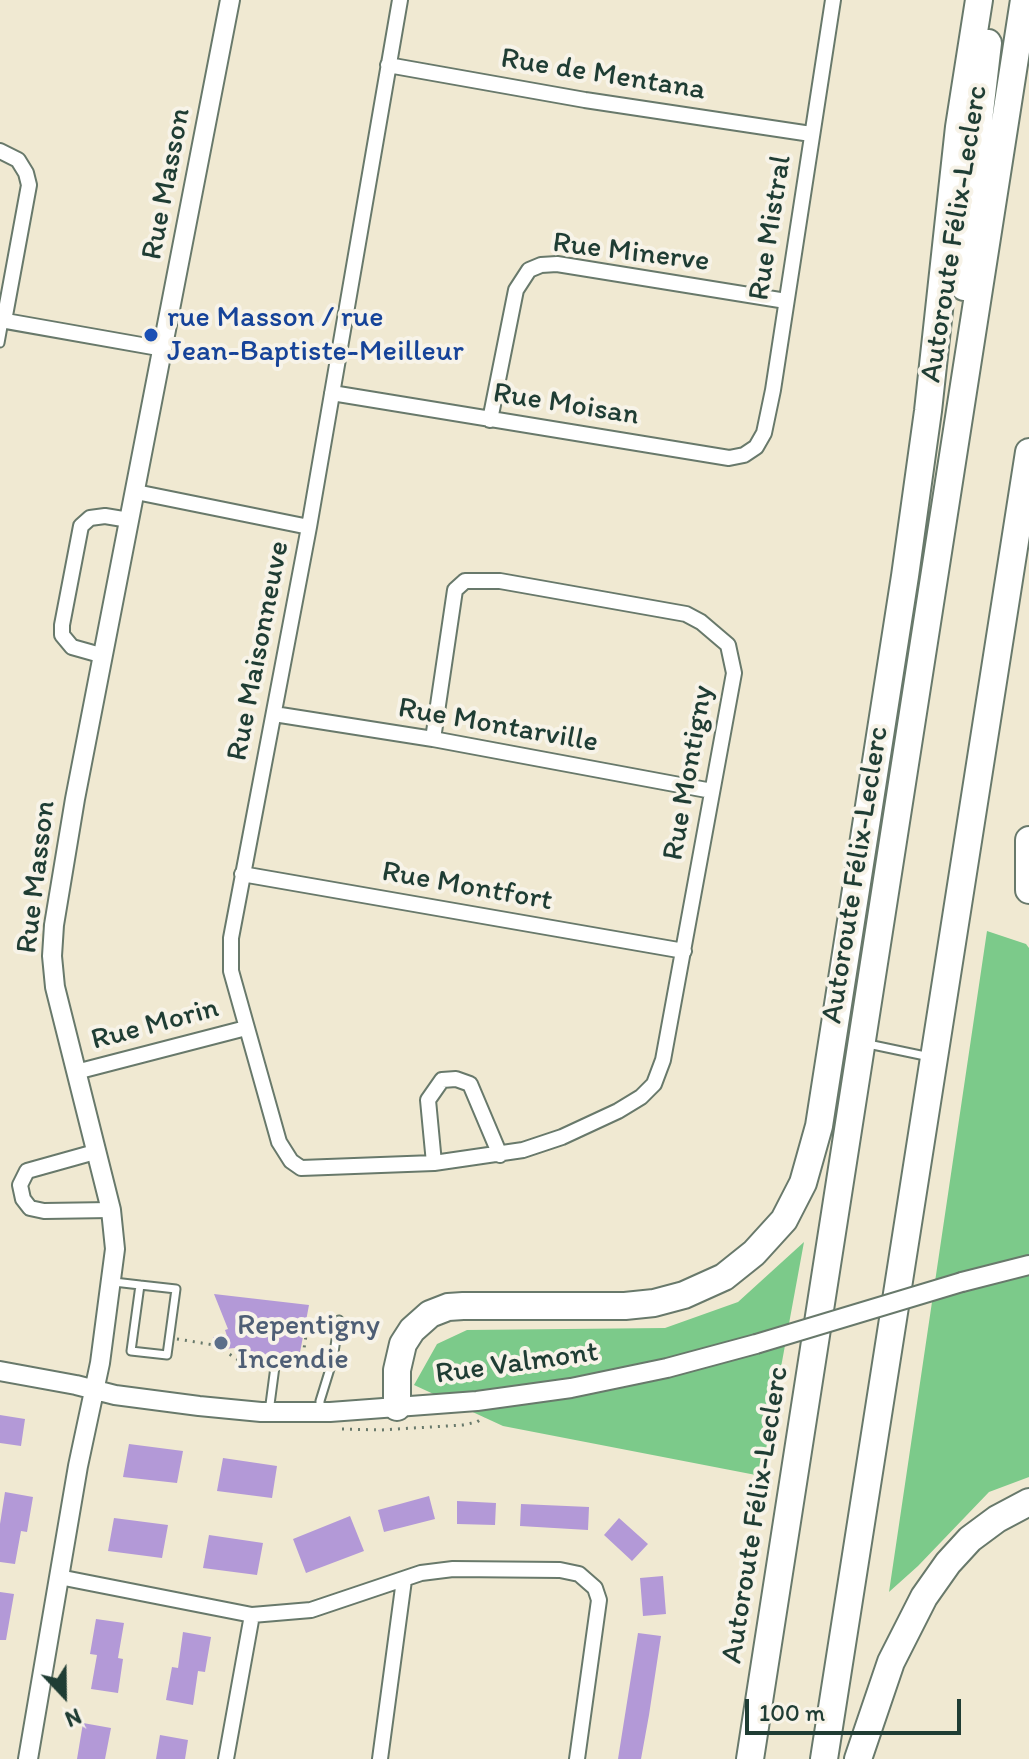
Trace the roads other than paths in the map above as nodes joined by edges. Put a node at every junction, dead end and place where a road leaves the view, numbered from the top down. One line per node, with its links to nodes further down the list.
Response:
1 (230, 0): 13 (street, Rue Masson)
2 (400, 0): 7 (street, Rue Maisonneuve)
3 (833, 0): 8 (street, Rue Mistral)
4 (979, 0): 48 (highway)
5 (992, 0): 18 (highway)
6 (1024, 0): 18 (highway, Autoroute Félix-Leclerc)
7 (388, 65): 8 (street, Rue de Mentana); 14 (street, Rue Maisonneuve)
8 (811, 134): 10 (street, Rue Mistral)
9 (0, 151): 11 (street)
10 (786, 301): 15 (street, Rue Minerve); 17 (street, Rue Mistral)
11 (2, 320): 12 (lane); 13 (street)
12 (0, 343)
13 (164, 349): 19 (street, Rue Masson)
14 (332, 393): 15 (street, Rue Moisan); 22 (street, Rue Maisonneuve)
15 (490, 420): 17 (street, Rue Moisan)
16 (1029, 452): 23 (highway)
17 (744, 455)
18 (954, 459): 33 (highway, Autoroute Félix-Leclerc)
19 (136, 492): 21 (street, Rue Masson); 22 (street)
20 (1029, 506): 23 (highway)
21 (129, 520): 24 (street, Rue Masson); 24 (street)
22 (309, 527): 25 (street, Rue Maisonneuve)
23 (1012, 562): 34 (highway)
24 (104, 656): 36 (street, Rue Masson)
25 (274, 714): 26 (street, Rue Montarville); 29 (street, Rue Maisonneuve)
26 (433, 739): 27 (street, Rue Montarville); 27 (street, Rue Montigny)
27 (712, 791): 31 (street, Rue Montigny)
28 (1029, 840): 30 (highway)
29 (242, 874): 31 (street, Rue Montfort); 32 (street, Rue Maisonneuve)
30 (1029, 890)
31 (684, 951): 35 (street, Rue Montigny)
32 (246, 1028): 36 (street, Rue Morin); 39 (street, Rue Maisonneuve)
33 (862, 1043): 34 (lane); 59 (highway, Autoroute Félix-Leclerc)
34 (933, 1057): 60 (highway)
35 (663, 1060): 38 (street, Rue Maisonneuve)
36 (76, 1072): 37 (street, Rue Masson)
37 (95, 1152): 40 (street, Rue Masson); 40 (street)
38 (500, 1155): 39 (street, Rue Maisonneuve); 39 (street)
39 (434, 1163)
40 (111, 1210): 42 (street, Rue Masson)
41 (1029, 1265): 48 (street, Rue Valmont, bridge)
42 (112, 1282): 43 (lane); 47 (street, Rue Masson)
43 (140, 1285): 43 (lane)
44 (339, 1320): 50 (lane)
45 (275, 1362): 49 (lane)
46 (0, 1371): 47 (street, Rue Valmont)
47 (94, 1390): 49 (street, Rue Valmont); 52 (street, Rue Masson)
48 (397, 1407): 50 (street, Rue Valmont)
49 (269, 1412): 50 (street, Rue Valmont)
50 (320, 1412)
51 (1029, 1502): 61 (highway)
52 (59, 1577): 54 (street); 55 (street, Rue Masson)
53 (404, 1580): 54 (street); 57 (street); 58 (street)
54 (252, 1615): 56 (street)
55 (28, 1759)
56 (226, 1759)
57 (380, 1759)
58 (577, 1759)
59 (750, 1759)
60 (824, 1759)
61 (858, 1759)

